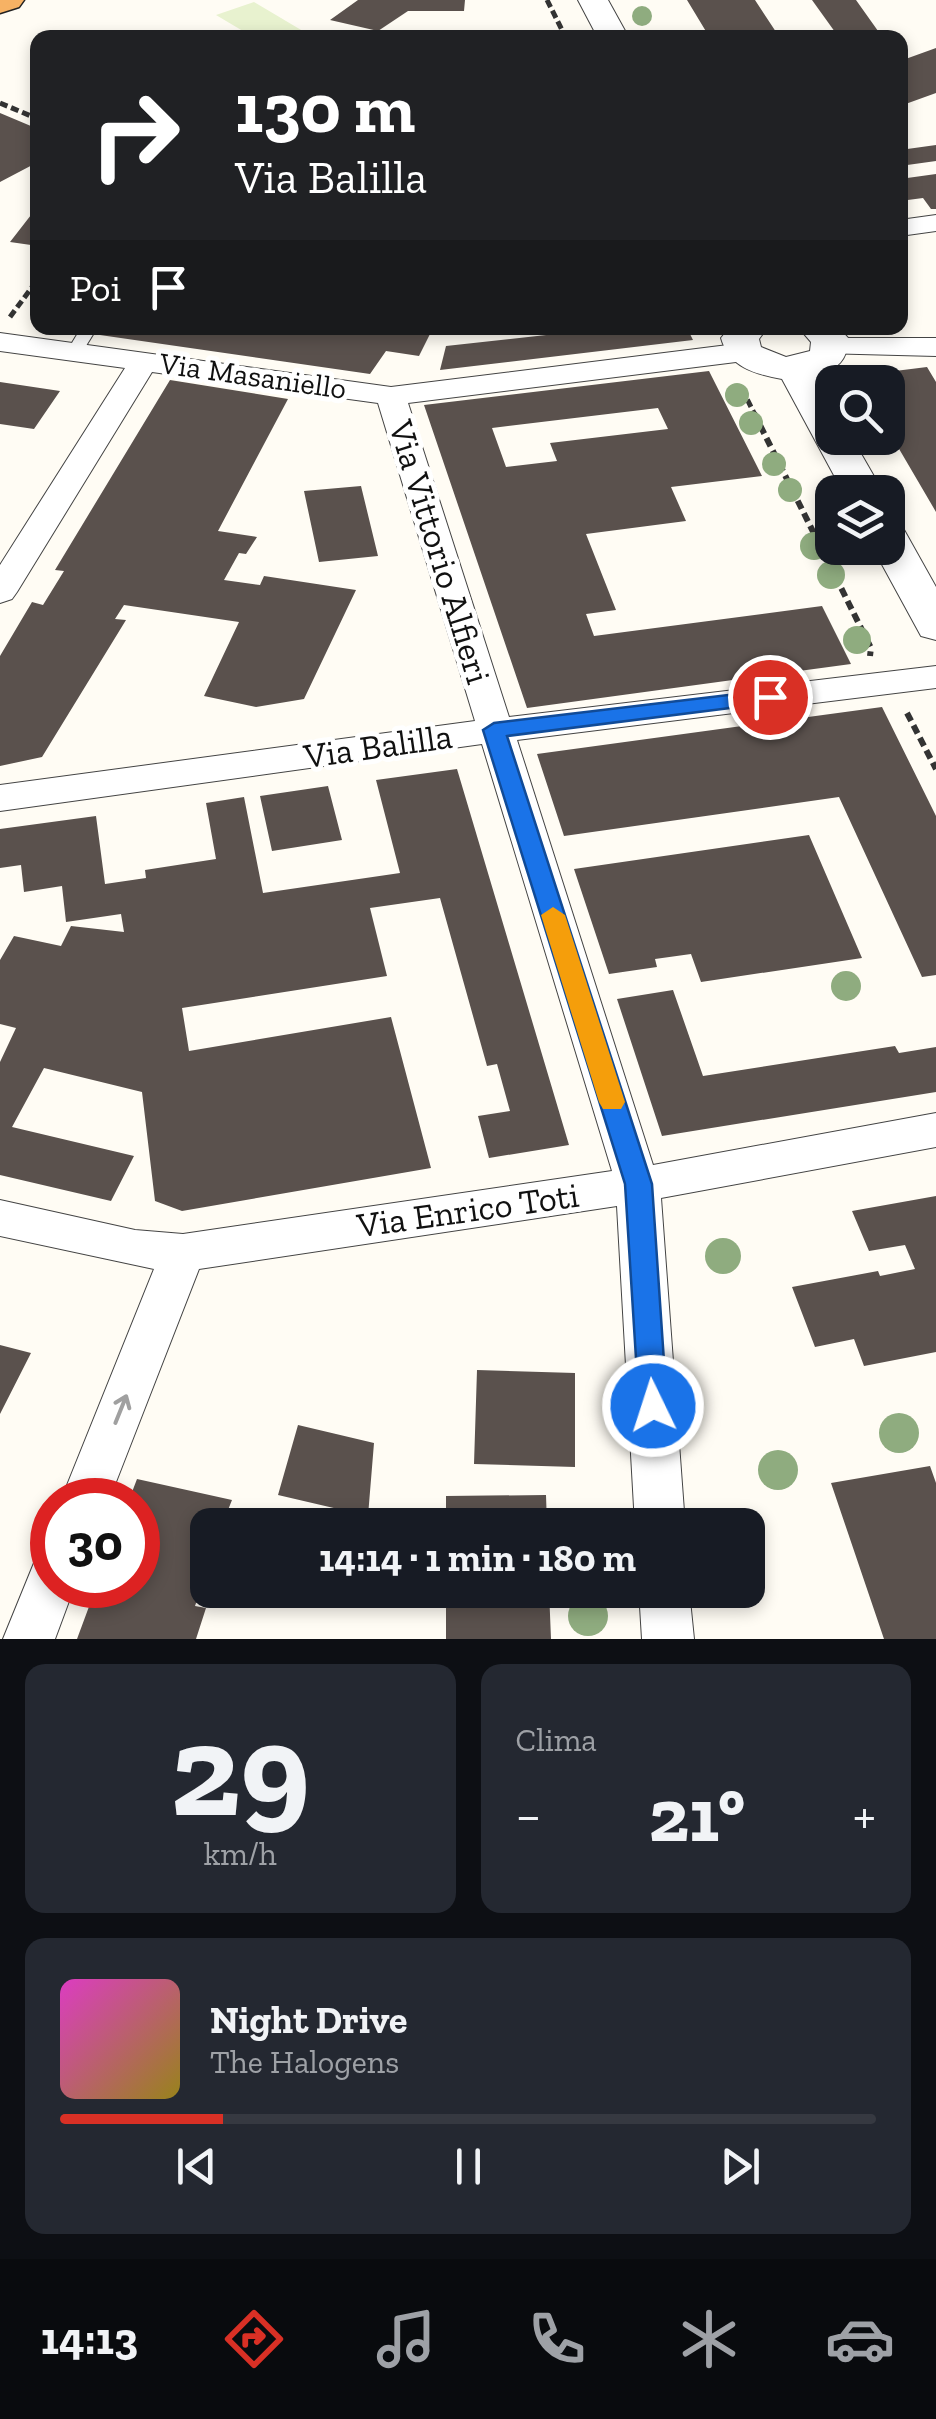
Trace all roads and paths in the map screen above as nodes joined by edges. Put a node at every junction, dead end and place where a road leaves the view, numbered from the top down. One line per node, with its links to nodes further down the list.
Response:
1 (7, 0): 4 (highway)
2 (547, 0): 5 (path)
3 (594, 0): 6 (street)
4 (0, 4)
5 (562, 30)
6 (610, 30)
7 (0, 102): 8 (path)
8 (30, 115)
9 (936, 223): 10 (street)
10 (908, 227)
11 (30, 290): 12 (path)
12 (0, 330)
13 (824, 337): 17 (street); 19 (street)
14 (82, 340): 15 (street, Via Masaniello); 18 (street, Via Masaniello)
15 (0, 342)
16 (739, 344): 19 (street); 20 (street, Via Masaniello); 26 (path)
17 (936, 347)
18 (144, 361): 20 (street, Via Masaniello); 23 (street)
19 (795, 368): 21 (street)
20 (391, 396): 27 (street, Via Vittorio Alfieri)
21 (815, 404)
22 (903, 565): 24 (street)
23 (0, 592)
24 (936, 626)
25 (936, 677): 26 (street, Via Balilla)
26 (880, 684): 27 (street, Via Balilla); 28 (path)
27 (494, 730): 29 (street, Via Balilla); 31 (street, Via Vittorio Alfieri)
28 (936, 770)
29 (0, 798)
30 (936, 1130): 31 (street, Via Enrico Toti)
31 (638, 1184): 33 (street, Via Enrico Toti); 35 (street, Via Vittorio Alfieri)
32 (0, 1218): 33 (street, Via Enrico Toti)
33 (183, 1252): 34 (street, one-way to 33)
34 (93, 1478)
35 (659, 1508)
36 (41, 1608): 38 (street)
37 (665, 1608): 39 (street)
38 (29, 1639)
39 (668, 1639)

